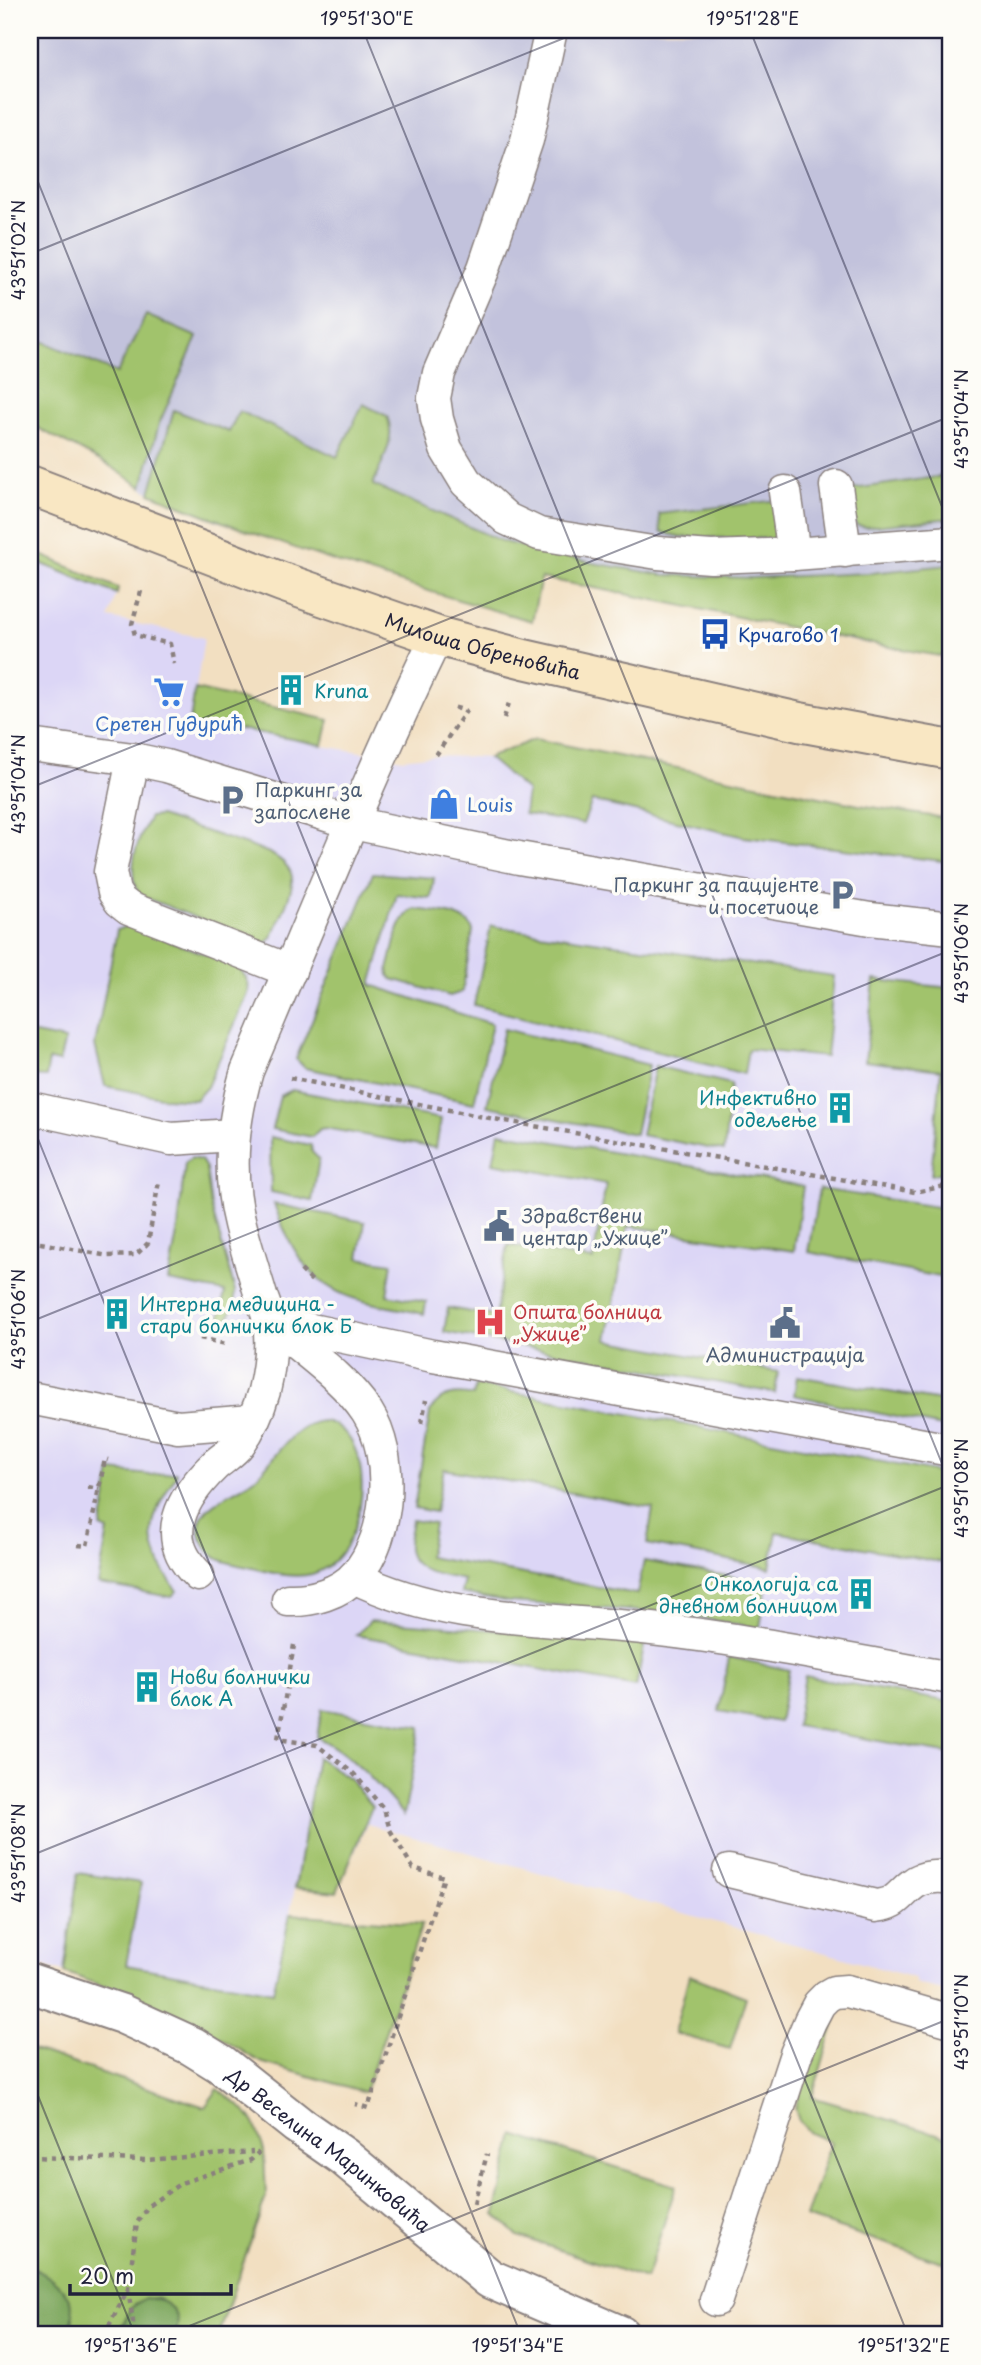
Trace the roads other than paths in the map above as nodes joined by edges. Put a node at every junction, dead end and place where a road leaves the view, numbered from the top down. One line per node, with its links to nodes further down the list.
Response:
1 (551, 30): 7 (lane)
2 (30, 485): 8 (street, Милоша Обреновића)
3 (836, 486): 6 (lane)
4 (785, 492): 7 (lane)
5 (951, 542): 6 (lane)
6 (845, 551): 7 (lane)
7 (794, 554)
8 (437, 636): 10 (street, Милоша Обреновића); 12 (lane)
9 (30, 745): 11 (lane)
10 (951, 750)
11 (133, 759): 12 (lane); 14 (lane)
12 (353, 822): 13 (lane); 14 (lane)
13 (951, 928)
14 (290, 971): 16 (lane)
15 (30, 1108): 16 (lane)
16 (233, 1135): 17 (lane)
17 (269, 1321): 19 (lane); 20 (lane); 22 (lane)
18 (30, 1398): 19 (lane)
19 (252, 1421): 21 (lane)
20 (951, 1450)
21 (198, 1575)
22 (354, 1577): 23 (lane); 24 (lane)
23 (295, 1601)
24 (951, 1678)
25 (729, 1871): 26 (lane)
26 (951, 1878)
27 (30, 1983): 30 (street, Др Веселина Маринковића)
28 (951, 2021): 29 (lane)
29 (716, 2300)
30 (620, 2335)

